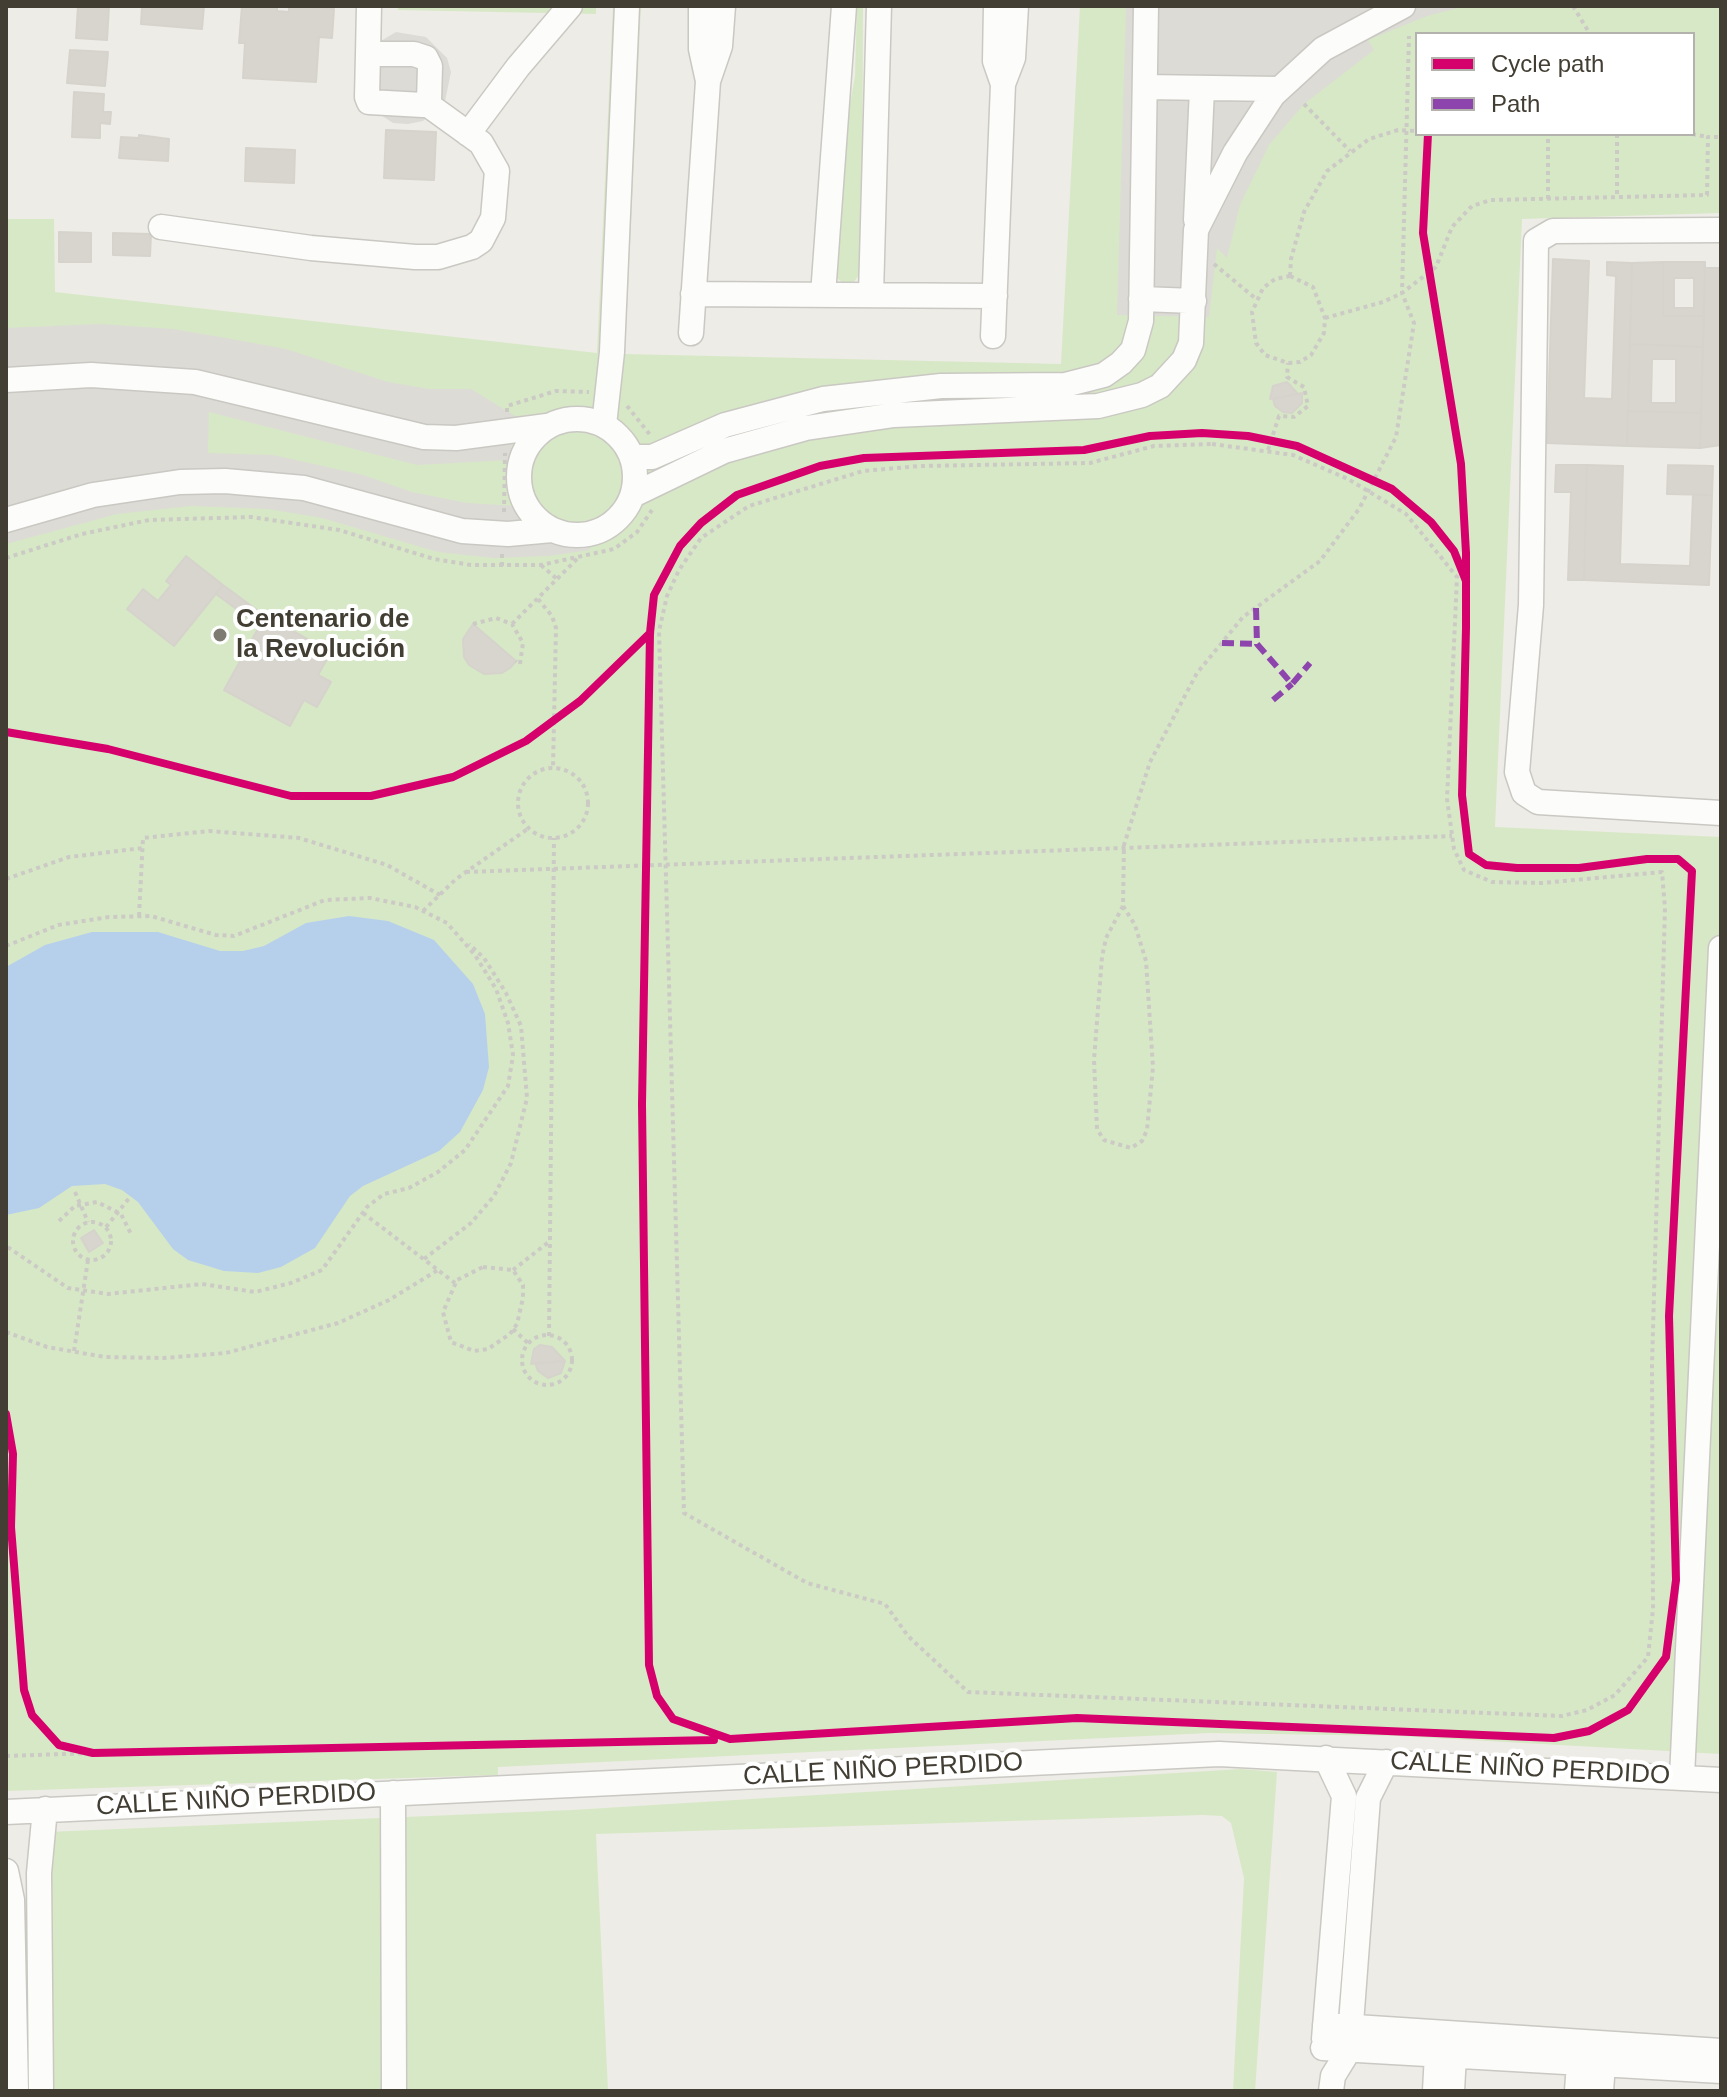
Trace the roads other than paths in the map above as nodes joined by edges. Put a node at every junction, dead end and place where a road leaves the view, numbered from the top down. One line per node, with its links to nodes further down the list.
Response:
1 (369, 6): 13 (street)
2 (570, 6): 20 (street)
3 (627, 6): 33 (street)
4 (701, 6): 14 (street)
5 (723, 6): 14 (street)
6 (844, 6): 25 (street)
7 (879, 6): 26 (street)
8 (996, 6): 15 (street)
9 (1016, 6): 15 (street)
10 (1146, 6): 16 (street)
11 (1403, 6): 12 (street)
12 (1357, 17): 18 (street)
13 (368, 54): 19 (street); 19 (street)
14 (708, 81): 24 (street)
15 (1003, 84): 27 (street)
16 (1145, 87): 17 (street); 28 (street)
17 (1202, 89): 18 (street); 23 (street)
18 (1279, 89): 23 (street)
19 (427, 104): 20 (street)
20 (468, 134): 21 (street)
21 (161, 227)
22 (1721, 230): 39 (street)
23 (1196, 240): 29 (street)
24 (693, 294): 25 (street); 30 (street)
25 (823, 295): 26 (street)
26 (871, 295): 27 (street)
27 (995, 296): 31 (street)
28 (1141, 299): 29 (street); 35 (street)
29 (1194, 301): 36 (street)
30 (691, 333)
31 (993, 336)
32 (6, 380): 34 (street)
33 (604, 425): 34 (street); 35 (street)
34 (547, 426): 38 (street)
35 (632, 457): 36 (street)
36 (633, 495): 38 (street)
37 (6, 520): 38 (street)
38 (552, 530)
39 (1721, 813)
40 (1721, 948): 43 (street)
41 (1326, 1758): 42 (street, CALLE NIÑO PERDIDO); 45 (street, CALLE NIÑO PERDIDO); 48 (street)
42 (1386, 1762): 43 (street, CALLE NIÑO PERDIDO); 49 (street)
43 (1682, 1777): 44 (street, CALLE NIÑO PERDIDO)
44 (1721, 1780)
45 (393, 1793): 46 (street, CALLE NIÑO PERDIDO); 61 (street)
46 (45, 1809): 47 (street, CALLE NIÑO PERDIDO); 60 (street)
47 (6, 1812)
48 (1341, 1821): 49 (street); 51 (street)
49 (1366, 1822): 52 (street)
50 (6, 1871): 59 (street)
51 (1324, 2036): 52 (street); 58 (street)
52 (1350, 2038): 53 (street); 55 (street); 58 (street)
53 (1520, 2048): 54 (street); 55 (street); 56 (street)
54 (1721, 2051)
55 (1445, 2055): 62 (street); 63 (street)
56 (1591, 2064): 57 (street); 64 (street); 65 (street)
57 (1721, 2071)
58 (1332, 2084)
59 (16, 2091)
60 (41, 2091)
61 (394, 2091)
62 (1435, 2091)
63 (1452, 2091)
64 (1577, 2091)
65 (1601, 2091)

